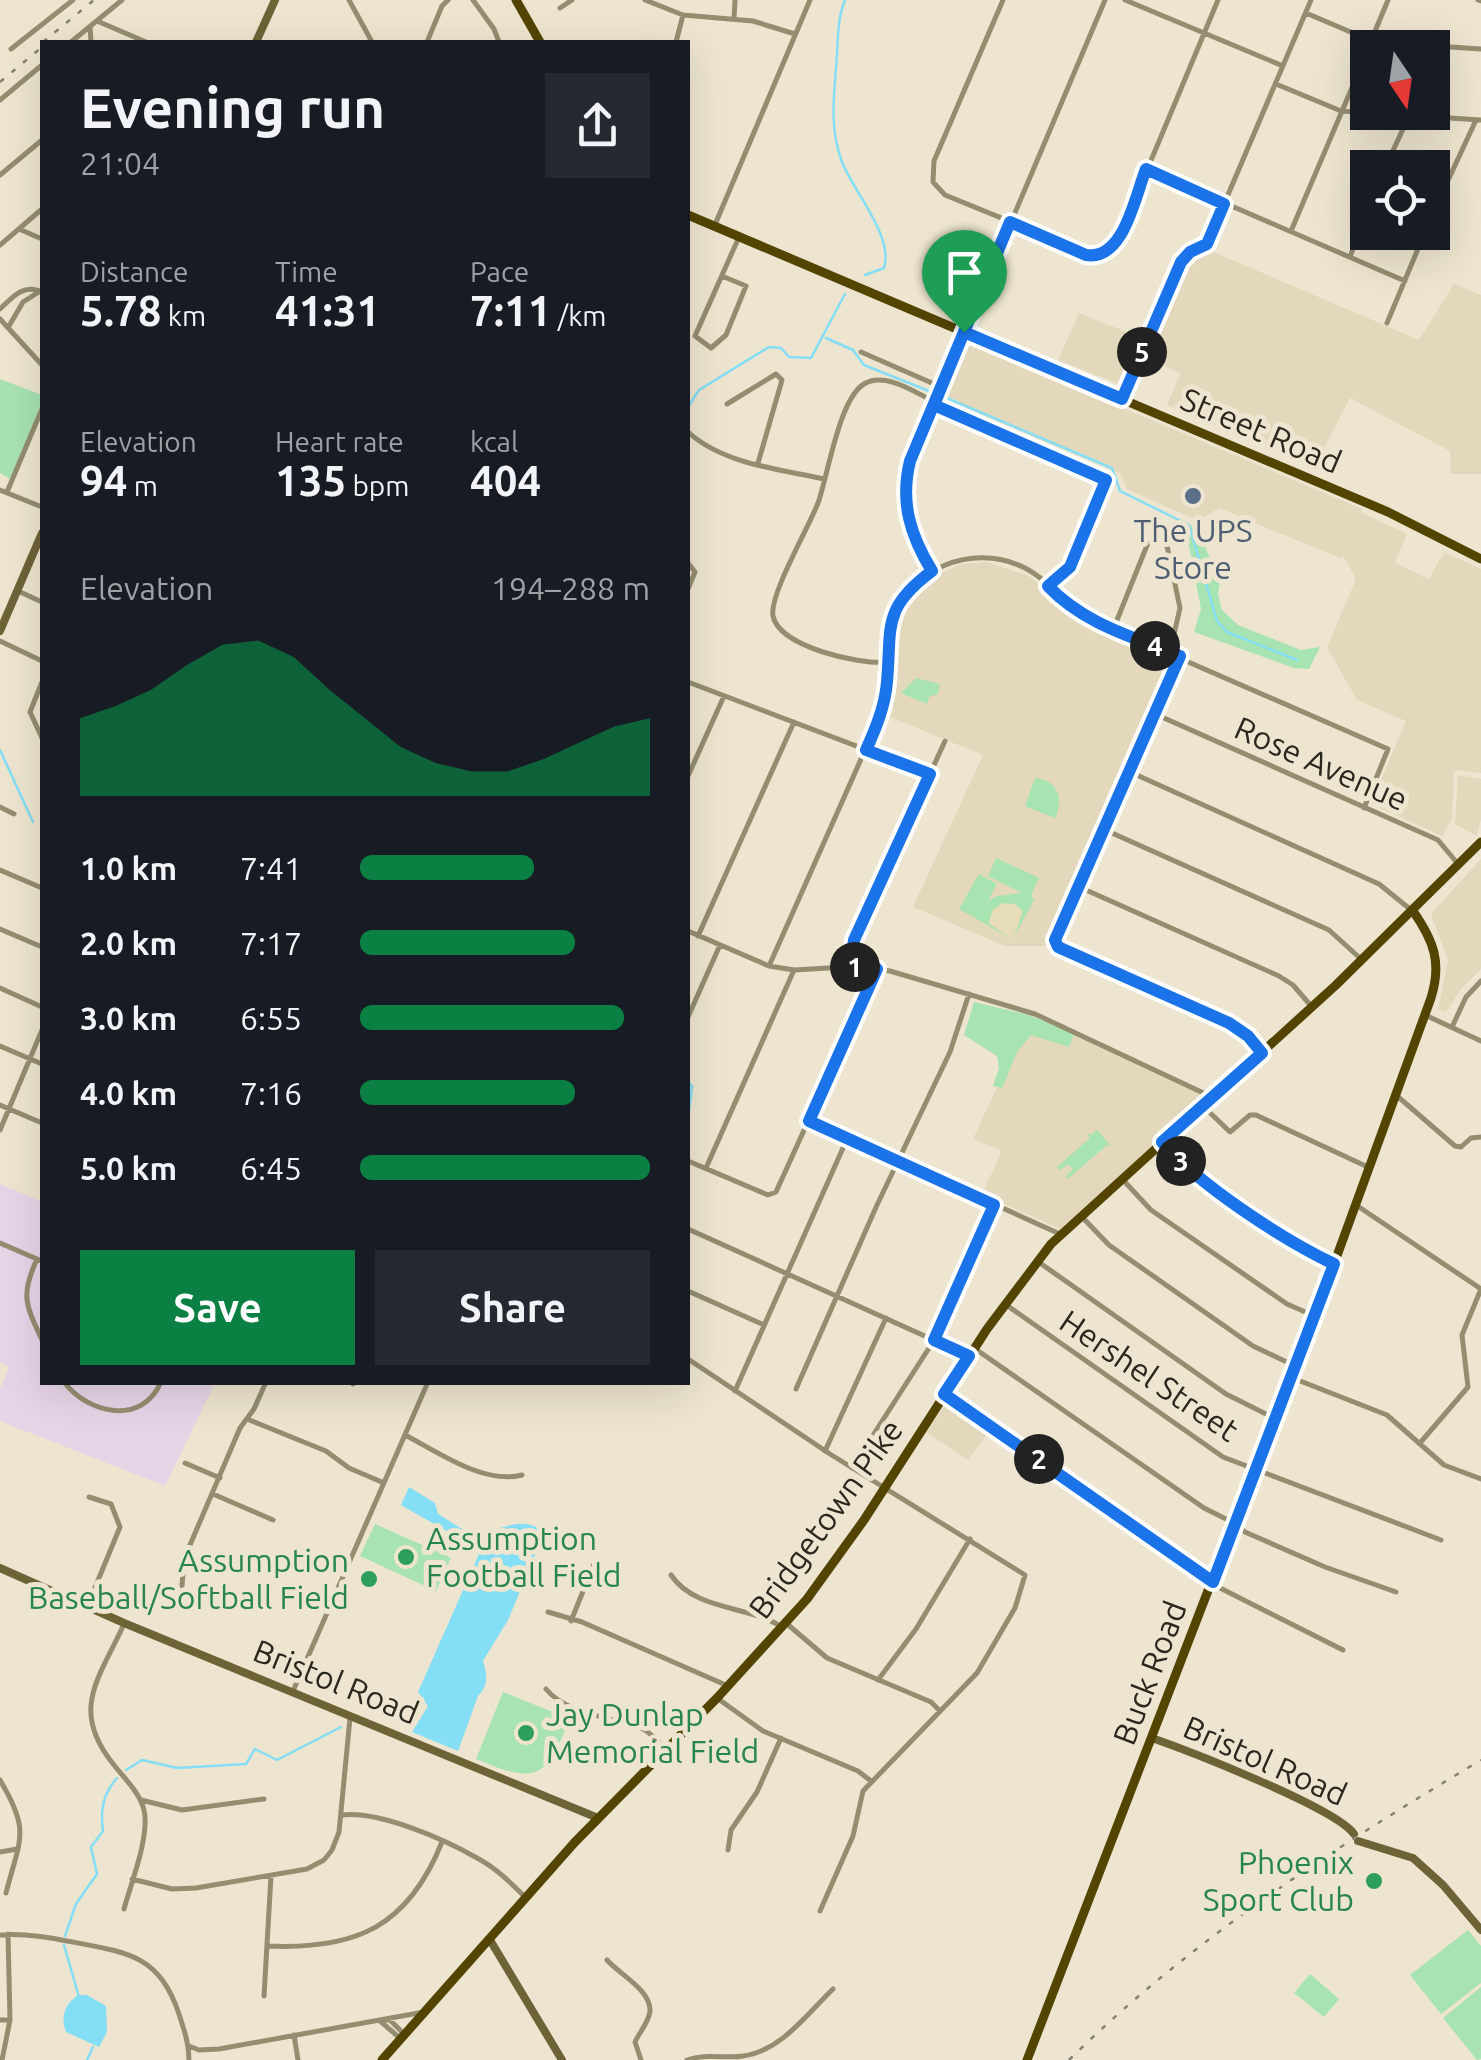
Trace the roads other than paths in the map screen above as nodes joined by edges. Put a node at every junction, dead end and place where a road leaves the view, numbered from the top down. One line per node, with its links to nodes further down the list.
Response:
1 (74, 0): 38 (street)
2 (122, 0): 22 (street)
3 (275, 0): 31 (main road)
4 (349, 0): 32 (street)
5 (448, 0): 33 (street)
6 (474, 0): 34 (street)
7 (516, 0): 35 (main road)
8 (572, 0): 18 (street)
9 (735, 0): 21 (street)
10 (810, 0): 25 (street)
11 (1004, 0): 56 (street)
12 (1105, 0): 56 (street)
13 (1125, 0): 26 (street)
14 (1218, 0): 26 (street)
15 (1311, 0): 19 (street)
16 (1388, 0): 24 (street)
17 (649, 1): 20 (street)
18 (560, 8)
19 (1306, 12): 27 (street); 40 (street)
20 (682, 16): 21 (street); 36 (street)
21 (734, 19): 25 (street)
22 (97, 21): 23 (street); 30 (street)
23 (90, 26): 28 (street); 29 (street)
24 (1376, 30)
25 (796, 34): 57 (street)
26 (1205, 34): 40 (street); 50 (street)
27 (1350, 36)
28 (73, 40)
29 (91, 40)
30 (141, 40)
31 (257, 40)
32 (371, 40)
33 (428, 40)
34 (497, 40)
35 (539, 40)
36 (676, 40)
37 (1450, 48): 39 (street)
38 (11, 49)
39 (1481, 49)
40 (1283, 66): 42 (street)
41 (40, 68): 44 (street)
42 (1276, 84): 45 (street); 53 (street)
43 (1350, 90): 45 (street)
44 (0, 100)
45 (1341, 111): 46 (street); 60 (street)
46 (1350, 112)
47 (1450, 118): 48 (street)
48 (1479, 120): 52 (street)
49 (40, 142): 51 (street)
50 (1146, 169): 53 (street); 56 (street)
51 (0, 175)
52 (1450, 178)
53 (1224, 204): 60 (street); 80 (street)
54 (40, 211): 58 (street)
55 (690, 216): 57 (main road, Street Road)
56 (1010, 222): 76 (street)
57 (714, 226): 61 (main road, Street Road)
58 (20, 228): 62 (street); 63 (street)
59 (0, 229): 62 (street)
60 (1290, 232): 67 (street)
61 (739, 237): 68 (street); 76 (main road, Street Road)
62 (8, 238): 64 (street)
63 (40, 238)
64 (0, 245)
65 (1353, 250): 67 (street)
66 (1418, 250): 69 (street)
67 (1350, 258): 69 (street)
68 (722, 276): 68 (street)
69 (1405, 281): 74 (street)
70 (40, 290): 72 (street)
71 (40, 291): 75 (street)
72 (0, 309)
73 (0, 319): 75 (street)
74 (1387, 323)
75 (9, 329): 78 (street)
76 (964, 332): 79 (street); 80 (main road, Street Road)
77 (862, 352): 79 (street)
78 (40, 362)
79 (942, 387): 82 (street)
80 (1122, 399): 90 (main road, Street Road)
81 (727, 404): 85 (street)
82 (934, 404): 86 (street); 91 (street); 92 (street)
83 (40, 413): 87 (street)
84 (690, 433): 85 (street)
85 (758, 463): 86 (street)
86 (824, 479): 102 (street)
87 (3, 491): 88 (street)
88 (40, 507)
89 (40, 538): 93 (main road)
90 (1480, 558)
91 (932, 571): 92 (street); 102 (street)
92 (1048, 586): 97 (street)
93 (17, 591): 94 (street); 96 (main road)
94 (40, 601)
95 (0, 602): 96 (street)
96 (11, 606): 98 (main road)
97 (1113, 630): 100 (street); 100 (street)
98 (0, 631)
99 (0, 641): 101 (street)
100 (1177, 655): 106 (street); 117 (street)
101 (40, 660)
102 (887, 662): 112 (street)
103 (690, 683): 105 (street)
104 (40, 686): 107 (street)
105 (724, 696): 109 (street); 113 (street)
106 (1155, 714): 114 (street); 117 (street, Rose Avenue)
107 (32, 718): 108 (street); 110 (street)
108 (40, 721)
109 (794, 722): 112 (street); 128 (street)
110 (40, 734)
111 (945, 740): 115 (street)
112 (866, 750): 115 (street); 132 (street)
113 (690, 772)
114 (1129, 772): 119 (street); 125 (street)
115 (930, 774): 133 (street)
116 (0, 808): 118 (street)
117 (1364, 808): 121 (street, Rose Avenue)
118 (14, 814)
119 (1103, 829): 123 (street); 131 (street)
120 (1479, 847): 121 (main road, Bridgetown Pike)
121 (1460, 866): 125 (main road, Bridgetown Pike)
122 (0, 870): 124 (street)
123 (1077, 886): 140 (street); 147 (street)
124 (40, 887)
125 (1412, 912): 131 (main road, Bridgetown Pike); 142 (main road, Buck Road)
126 (0, 929): 130 (street)
127 (690, 933): 128 (street)
128 (698, 936): 129 (street)
129 (720, 945): 132 (street); 141 (street)
130 (40, 946)
131 (1362, 960): 140 (main road, Bridgetown Pike)
132 (768, 966): 135 (street)
133 (850, 967): 134 (street); 135 (street)
134 (877, 969): 138 (street); 155 (street)
135 (794, 970): 164 (street)
136 (1481, 980): 143 (street)
137 (0, 988): 139 (street)
138 (969, 994): 150 (street); 161 (street)
139 (40, 1006)
140 (1312, 1007): 147 (main road, Bridgetown Pike)
141 (690, 1013)
142 (1424, 1015): 143 (street); 151 (main road, Buck Road)
143 (1452, 1027): 145 (street)
144 (40, 1035): 148 (street)
145 (1481, 1041)
146 (0, 1046): 148 (street)
147 (1262, 1053): 150 (main road, Bridgetown Pike)
148 (30, 1059): 149 (street); 154 (street)
149 (40, 1063)
150 (1212, 1096): 153 (main road, Bridgetown Pike)
151 (1396, 1096): 158 (street); 163 (main road, Buck Road)
152 (0, 1105): 154 (street)
153 (1202, 1105): 160 (main road, Bridgetown Pike); 163 (street)
154 (9, 1108): 156 (street); 157 (street)
155 (809, 1121): 159 (street); 164 (street)
156 (40, 1122)
157 (0, 1130)
158 (1481, 1136)
159 (847, 1138): 161 (street); 175 (street)
160 (1162, 1142): 165 (main road, Bridgetown Pike); 174 (street)
161 (898, 1162): 166 (street); 178 (street)
162 (690, 1163): 164 (street)
163 (1370, 1168): 167 (main road, Buck Road)
164 (705, 1169)
165 (1121, 1178): 168 (main road, Bridgetown Pike); 180 (street)
166 (994, 1205): 170 (street); 184 (street)
167 (1356, 1205): 174 (main road, Buck Road); 176 (street)
168 (1080, 1215): 170 (main road, Bridgetown Pike); 187 (street)
169 (690, 1231): 175 (street)
170 (1060, 1234): 173 (main road, Bridgetown Pike)
171 (0, 1243): 172 (street)
172 (40, 1260): 183 (street)
173 (1037, 1261): 179 (main road, Bridgetown Pike); 196 (street)
174 (1334, 1264): 180 (main road, Buck Road)
175 (787, 1275): 178 (street); 182 (street)
176 (1481, 1290): 199 (street)
177 (690, 1292): 182 (street)
178 (837, 1297): 181 (street); 193 (street)
179 (1005, 1304): 185 (main road, Bridgetown Pike); 203 (street, Hershel Street)
180 (1314, 1315): 187 (main road, Buck Road)
181 (886, 1318): 184 (street); 200 (street)
182 (764, 1325): 194 (street)
183 (40, 1335)
184 (934, 1340): 185 (street); 202 (street)
185 (972, 1352): 195 (main road, Bridgetown Pike); 212 (street)
186 (690, 1360): 194 (street)
187 (1294, 1365): 188 (main road, Buck Road)
188 (1290, 1377): 196 (main road, Buck Road); 199 (street)
189 (67, 1385): 190 (street)
190 (158, 1385)
191 (264, 1385): 197 (street)
192 (427, 1385): 198 (street)
193 (796, 1390)
194 (735, 1391): 200 (street)
195 (944, 1394): 208 (main road, Bridgetown Pike); 218 (street)
196 (1274, 1418): 203 (main road, Buck Road)
197 (247, 1419): 205 (street); 207 (street)
198 (405, 1435): 204 (street); 207 (street)
199 (1420, 1444): 206 (street)
200 (825, 1450): 202 (street)
201 (185, 1463): 205 (street)
202 (852, 1468): 208 (street)
203 (1255, 1470): 212 (main road, Buck Road); 214 (street, Hershel Street)
204 (522, 1475)
205 (220, 1478): 209 (street)
206 (1481, 1479)
207 (384, 1483): 230 (street)
208 (884, 1488): 213 (street); 225 (main road, Bridgetown Pike)
209 (213, 1494): 211 (street); 219 (street)
210 (89, 1497): 221 (street)
211 (273, 1520)
212 (1234, 1522): 218 (main road, Buck Road); 220 (street)
213 (970, 1539): 227 (street); 232 (street)
214 (1441, 1540)
215 (594, 1564): 223 (street)
216 (1, 1570): 221 (main road, Bristol Road)
217 (671, 1575): 225 (street)
218 (1213, 1582): 226 (street); 235 (main road, Buck Road)
219 (182, 1586)
220 (1396, 1592)
221 (87, 1607): 224 (main road, Bristol Road)
222 (548, 1612): 223 (street)
223 (571, 1621): 228 (street)
224 (124, 1623): 230 (main road, Bristol Road); 240 (street)
225 (784, 1626): 227 (street); 228 (main road, Bridgetown Pike)
226 (1343, 1650)
227 (878, 1680): 232 (street)
228 (728, 1686): 231 (main road, Bridgetown Pike)
229 (546, 1688): 236 (street)
230 (292, 1692): 233 (main road, Bristol Road)
231 (716, 1698): 234 (street); 236 (main road, Bridgetown Pike)
232 (940, 1711): 238 (street)
233 (351, 1715): 241 (street); 242 (main road, Bristol Road)
234 (782, 1738): 238 (street); 245 (street)
235 (1152, 1738): 253 (main road, Bristol Road); 274 (main road, Buck Road)
236 (666, 1749): 242 (main road, Bridgetown Pike)
237 (0, 1780): 244 (street)
238 (871, 1781): 252 (street)
239 (264, 1799): 240 (street)
240 (141, 1800): 248 (street)
241 (341, 1815): 243 (street); 247 (street)
242 (598, 1818): 250 (main road, Bridgetown Pike)
243 (442, 1842): 250 (street); 256 (street)
244 (17, 1850): 246 (street); 249 (street)
245 (728, 1850)
246 (0, 1852)
247 (271, 1876): 248 (street); 256 (street)
248 (132, 1878): 251 (street)
249 (6, 1893)
250 (526, 1898): 255 (main road, Bridgetown Pike)
251 (124, 1909)
252 (820, 1911)
253 (1481, 1930)
254 (4, 1934): 263 (street); 266 (street)
255 (490, 1940): 260 (main road, Bridgetown Pike); 271 (main road)
256 (268, 1946): 259 (street)
257 (606, 1960): 272 (street)
258 (832, 1989): 273 (street)
259 (264, 1996)
260 (427, 2012): 261 (street); 265 (main road, Bridgetown Pike)
261 (378, 2019): 264 (street); 265 (street)
262 (0, 2020): 263 (street)
263 (10, 2020): 267 (street)
264 (294, 2036): 266 (street); 269 (street)
265 (403, 2037): 270 (main road, Bridgetown Pike)
266 (189, 2046): 268 (street)
267 (2, 2060)
268 (189, 2060)
269 (298, 2060)
270 (382, 2060)
271 (562, 2060)
272 (640, 2060)
273 (687, 2060)
274 (1026, 2060)

